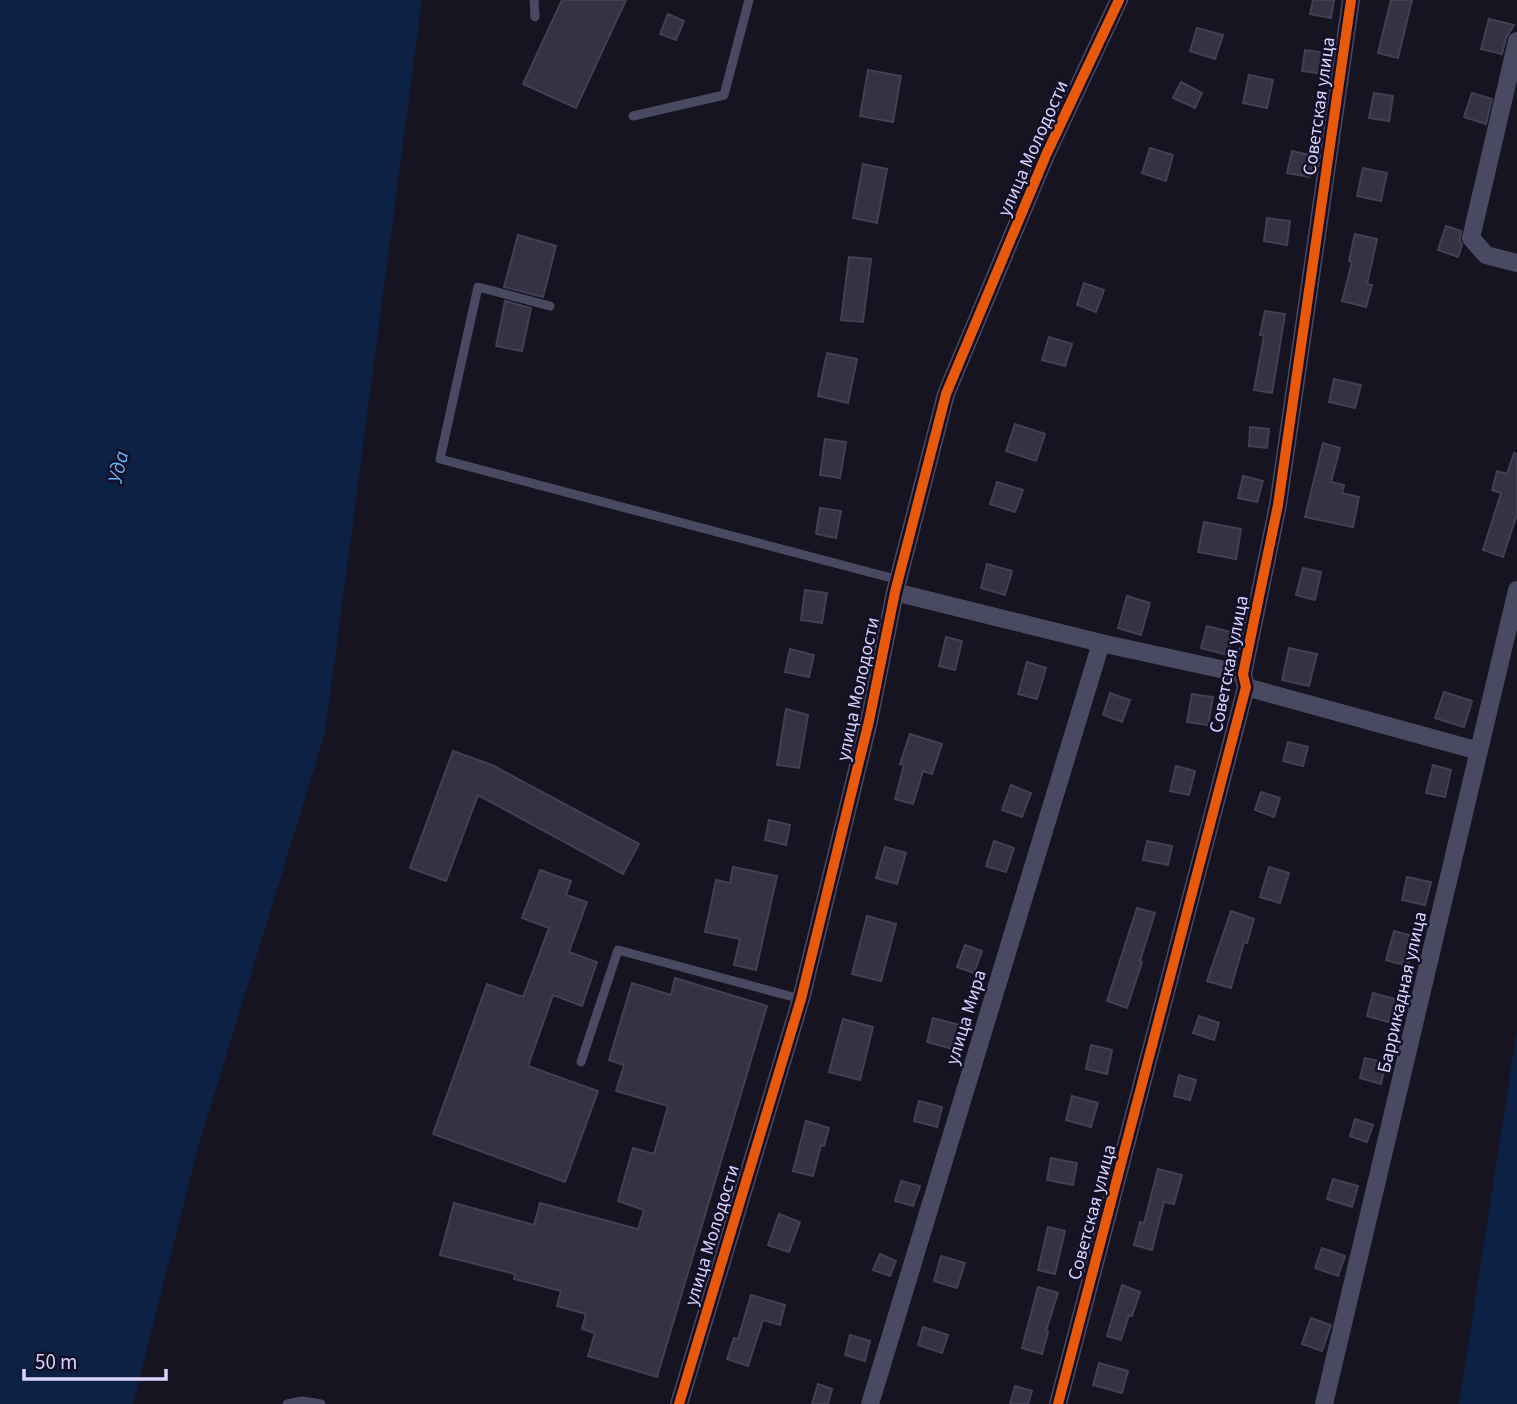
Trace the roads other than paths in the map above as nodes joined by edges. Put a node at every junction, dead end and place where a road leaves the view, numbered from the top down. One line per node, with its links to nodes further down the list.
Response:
1 (534, 0): 5 (lane)
2 (749, 0): 7 (lane)
3 (1119, 0): 10 (street, улица Молодости)
4 (1350, 0): 13 (street, Советская улица)
5 (535, 17)
6 (1517, 41): 8 (street)
7 (633, 116)
8 (1517, 263)
9 (550, 306): 10 (lane)
10 (897, 586): 12 (street, Советская улица); 15 (street, улица Молодости)
11 (1517, 590): 14 (street, Баррикадная улица)
12 (1101, 643): 13 (street, Советская улица); 20 (street, улица Мира)
13 (1244, 681): 14 (street); 21 (street, Советская улица)
14 (1479, 751): 22 (street, Баррикадная улица)
15 (801, 999): 16 (lane); 19 (street, улица Молодости)
16 (582, 1062)
17 (287, 1404): 18 (lane)
18 (321, 1404)
19 (679, 1404)
20 (870, 1404)
21 (1058, 1404)
22 (1325, 1404)

